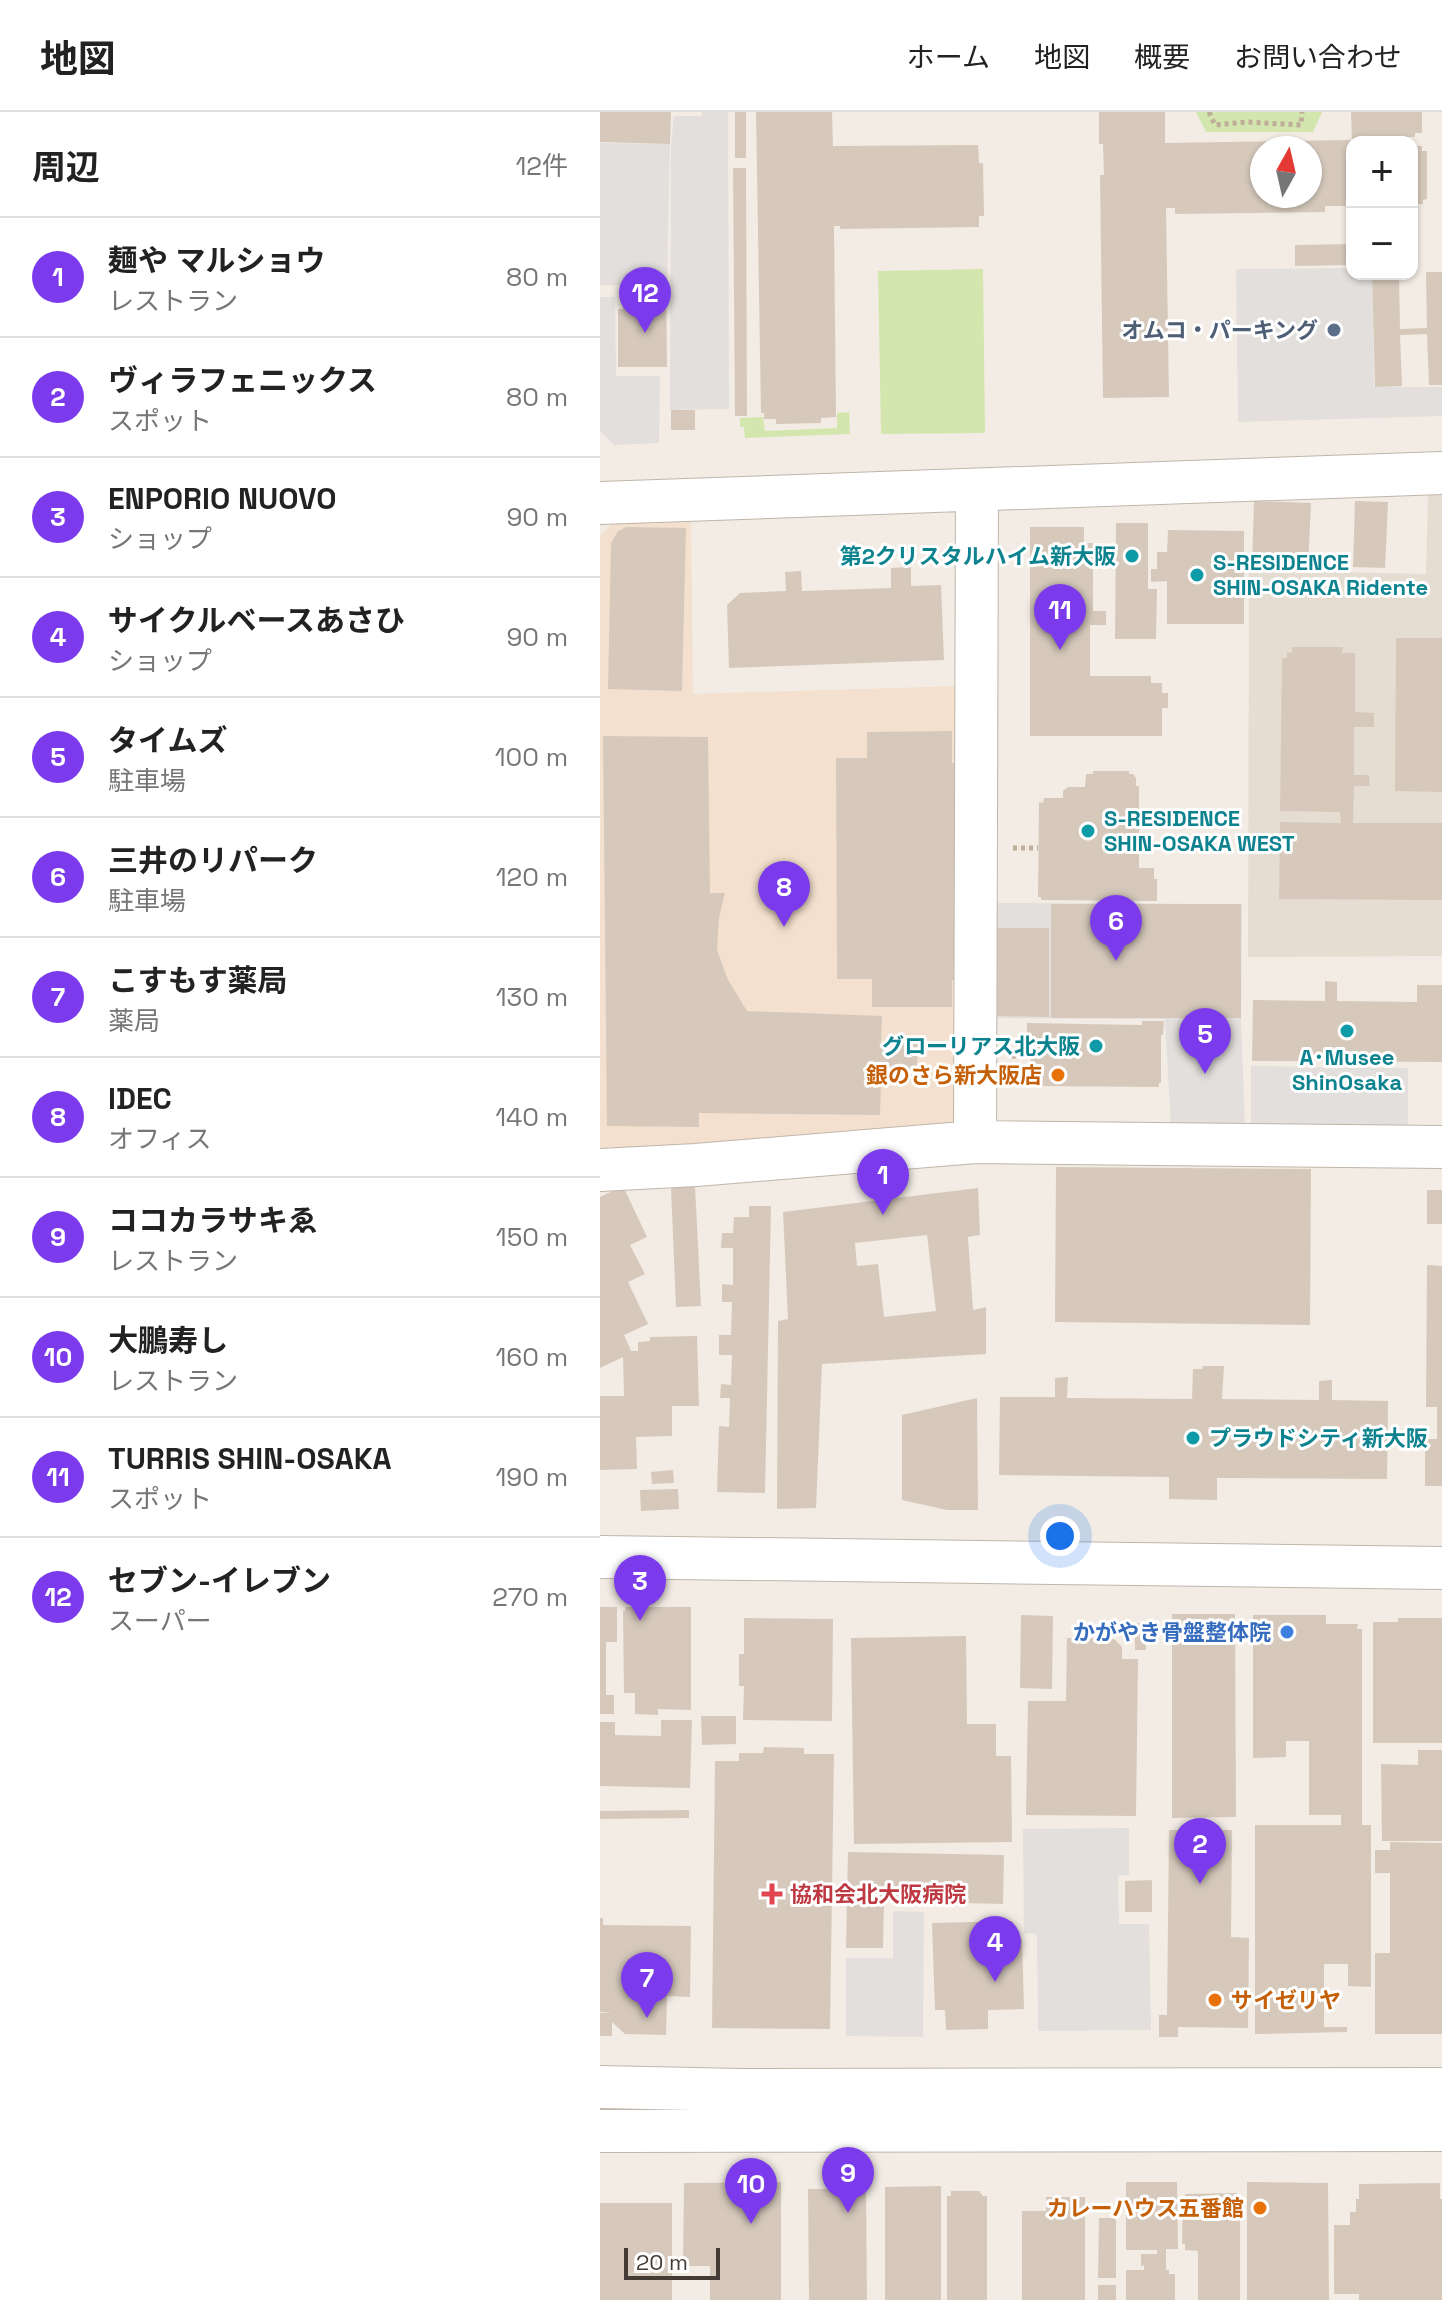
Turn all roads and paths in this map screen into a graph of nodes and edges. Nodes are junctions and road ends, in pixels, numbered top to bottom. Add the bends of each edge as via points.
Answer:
1 (1209, 112) edge
2 (1246, 112) edge
3 (1302, 112) edge
4 (1247, 122) junction
5 (1442, 473) edge
6 (977, 490) junction
7 (600, 503) edge
8 (975, 1142) junction
9 (1442, 1147) edge
10 (600, 1170) edge
11 (600, 1557) edge
12 (1442, 1568) edge
13 (600, 2087) edge
14 (1442, 2089) edge
15 (1442, 2130) edge
16 (600, 2131) edge

1 - 4 path via 1215,125
2 - 4 path
3 - 4 path via 1301,125
5 - 6 street
6 - 7 street
6 - 8 street
8 - 9 street
8 - 10 street
11 - 12 street
13 - 14 street
15 - 16 street

